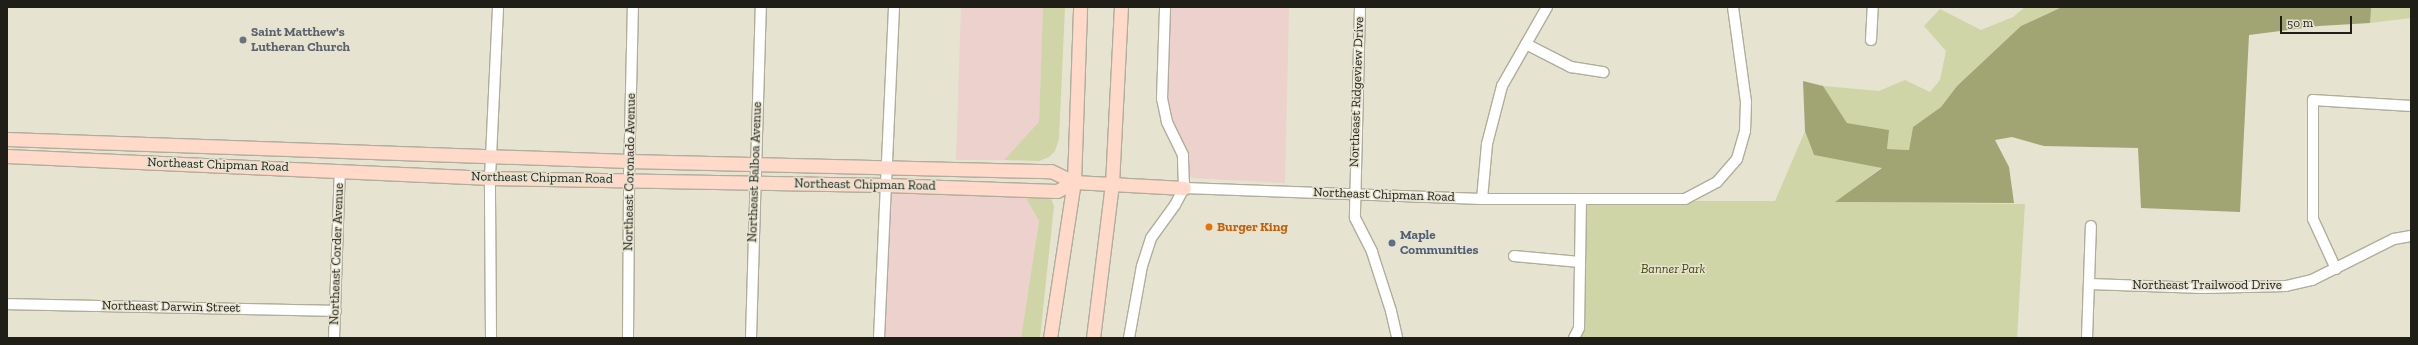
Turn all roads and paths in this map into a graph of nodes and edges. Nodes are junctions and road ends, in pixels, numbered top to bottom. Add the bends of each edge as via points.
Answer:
1 (498, 7) edge
2 (634, 7) edge
3 (761, 7) edge
4 (894, 7) edge
5 (1080, 7) edge
6 (1121, 7) edge
7 (1165, 7) edge
8 (1360, 7) edge
9 (1547, 7) edge
10 (1733, 7) edge
11 (1873, 7) edge
12 (1871, 40) dead end
13 (1526, 44) junction
14 (1604, 72) dead end
15 (2411, 106) edge
16 (7, 139) edge
17 (339, 152) junction
18 (491, 155) junction
19 (7, 156) edge
20 (629, 161) junction
21 (755, 164) junction
22 (210, 165) junction
23 (886, 167) junction
24 (967, 169) junction
25 (340, 170) junction
26 (490, 178) junction
27 (629, 179) junction
28 (1074, 182) junction
29 (755, 183) junction
30 (1112, 184) junction
31 (885, 185) junction
32 (968, 188) junction
33 (1184, 188) junction
34 (1354, 194) junction
35 (1482, 199) junction
36 (1581, 201) junction
37 (2091, 226) dead end
38 (2411, 236) edge
39 (1514, 256) dead end
40 (1580, 262) junction
41 (2336, 269) junction
42 (2089, 284) junction
43 (7, 304) edge
44 (336, 311) junction
45 (334, 338) edge
46 (491, 338) edge
47 (628, 338) edge
48 (751, 338) edge
49 (879, 338) edge
50 (1050, 338) edge
51 (1093, 338) edge
52 (1130, 338) edge
53 (1396, 338) edge
54 (1574, 338) edge
55 (2087, 338) edge

1 - 18 street
2 - 20 street, Northeast Coronado Avenue
3 - 21 street, Northeast Balboa Avenue
4 - 23 street
5 - 28 main road
6 - 30 main road
7 - 33 street via 1162,98 1167,122 1182,155
8 - 34 street, Northeast Ridgeview Drive
9 - 13 street
10 - 36 street, Northeast Chipman Road via 1746,102 1745,131 1738,159 1717,182 1685,200
11 - 12 street
13 - 14 street via 1571,67
13 - 35 street via 1502,86 1487,144
15 - 41 street via 2313,100 2313,219
16 - 17 main road, Northeast Chipman Road
17 - 18 main road, Northeast Chipman Road
17 - 22 main road via 336,160 326,162 242,160
18 - 20 main road, Northeast Chipman Road
18 - 26 street
19 - 22 main road, Northeast Chipman Road
20 - 21 main road, Northeast Chipman Road
20 - 27 street, Northeast Coronado Avenue
21 - 23 main road, Northeast Chipman Road
21 - 29 street, Northeast Balboa Avenue
22 - 25 main road, Northeast Chipman Road
23 - 24 main road, Northeast Chipman Road
23 - 31 street
24 - 28 main road, Northeast Chipman Road via 1050,171
24 - 32 main road
25 - 26 main road, Northeast Chipman Road
25 - 44 street, Northeast Corder Avenue
26 - 27 main road, Northeast Chipman Road
26 - 46 street
27 - 29 main road, Northeast Chipman Road
27 - 47 street, Northeast Coronado Avenue
28 - 30 main road, Northeast Chipman Road
28 - 32 main road, Northeast Chipman Road via 1056,191
28 - 50 main road
29 - 31 main road, Northeast Chipman Road
29 - 48 street, Northeast Balboa Avenue
30 - 33 main road, Northeast Chipman Road
30 - 51 main road
31 - 32 main road, Northeast Chipman Road
31 - 49 street
33 - 34 street, Northeast Chipman Road
33 - 52 street via 1176,205 1151,238 1142,266
34 - 35 street, Northeast Chipman Road
34 - 53 street, Northeast Ridgeview Drive via 1355,218 1372,252 1391,311
35 - 36 street, Northeast Chipman Road
36 - 40 street
37 - 42 street
38 - 41 street, Northeast Trailwood Drive via 2394,239
39 - 40 street
40 - 54 street via 1579,328
41 - 42 street, Northeast Trailwood Drive via 2312,280 2286,286 2203,288
42 - 55 street
43 - 44 street, Northeast Darwin Street
44 - 45 street, Northeast Corder Avenue

